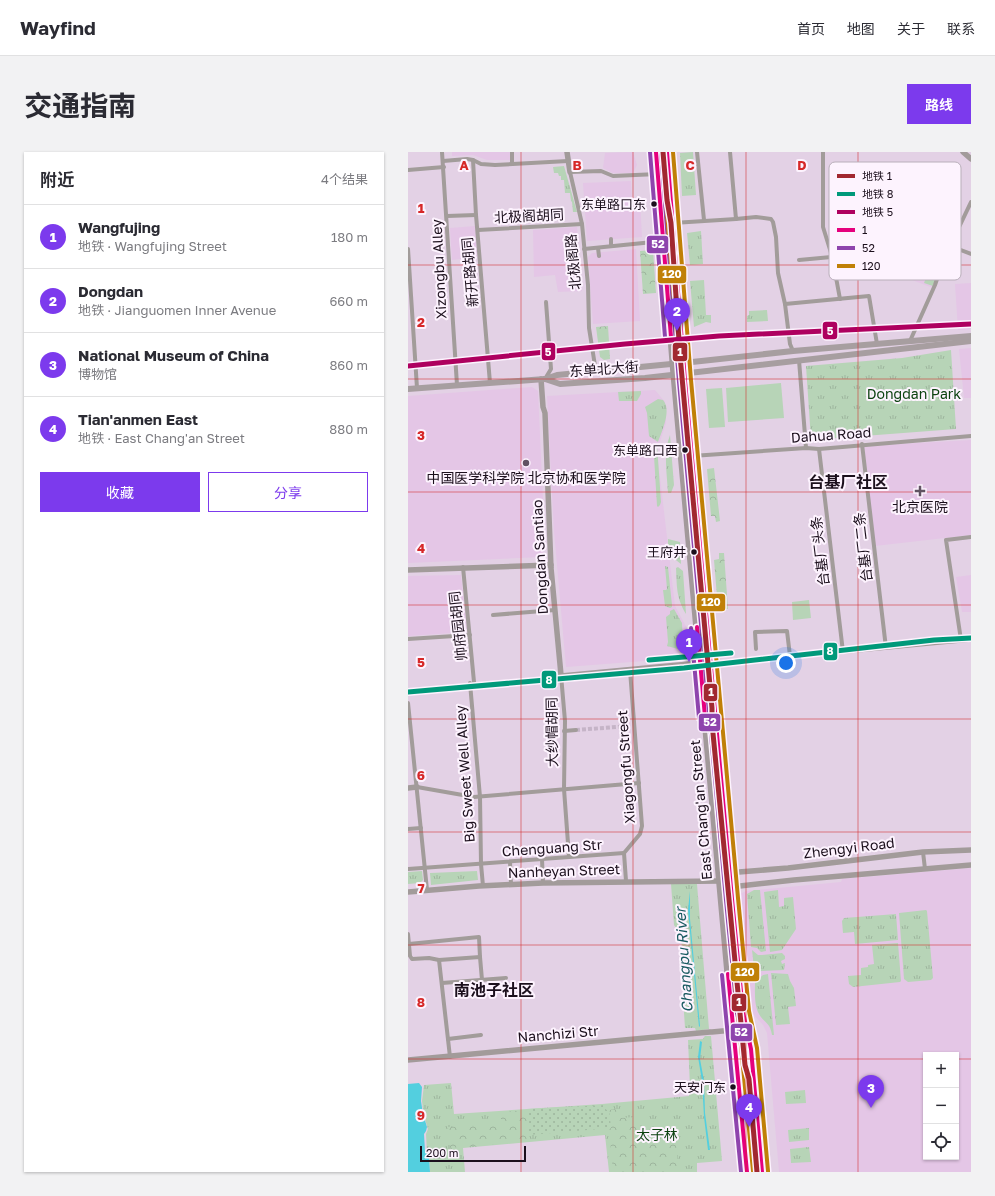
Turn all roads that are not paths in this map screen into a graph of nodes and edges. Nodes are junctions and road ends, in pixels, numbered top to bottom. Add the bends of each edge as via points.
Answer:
1 (442, 152) edge
2 (512, 152) edge
3 (567, 152) edge
4 (656, 152) edge
5 (667, 152) edge
6 (697, 152) edge
7 (730, 152) edge
8 (823, 152) edge
9 (963, 152) edge
10 (971, 159) edge
11 (473, 160) junction
12 (443, 161) junction
13 (568, 161) junction
14 (512, 164) junction
15 (444, 167) junction
16 (408, 170) edge
17 (570, 172) junction
18 (658, 174) junction
19 (971, 202) edge
20 (476, 215) junction
21 (447, 216) junction
22 (736, 218) junction
23 (704, 220) junction
24 (673, 223) junction
25 (961, 223) edge
26 (582, 224) junction
27 (478, 230) junction
28 (611, 239) dead end
29 (663, 241) junction
30 (611, 246) junction
31 (829, 246) edge
32 (598, 248) junction
33 (408, 249) edge
34 (584, 249) junction
35 (961, 250) edge
36 (971, 254) edge
37 (599, 256) dead end
38 (829, 256) edge
39 (799, 260) dead end
40 (836, 280) edge
41 (937, 280) edge
42 (840, 299) junction
43 (546, 302) dead end
44 (785, 304) junction
45 (971, 336) edge
46 (910, 341) junction
47 (971, 341) edge
48 (877, 344) junction
49 (793, 351) junction
50 (799, 360) junction
51 (683, 363) junction
52 (673, 364) junction
53 (596, 372) junction
54 (684, 374) junction
55 (674, 375) junction
56 (543, 379) junction
57 (490, 383) junction
58 (457, 385) junction
59 (417, 388) junction
60 (408, 389) edge
61 (971, 436) edge
62 (862, 444) junction
63 (806, 448) junction
64 (819, 449) junction
65 (692, 456) junction
66 (971, 537) edge
67 (551, 566) junction
68 (463, 569) junction
69 (408, 570) edge
70 (554, 610) junction
71 (493, 616) dead end
72 (470, 635) junction
73 (408, 639) edge
74 (971, 639) edge
75 (961, 640) junction
76 (886, 648) junction
77 (756, 649) dead end
78 (843, 652) junction
79 (790, 656) junction
80 (700, 662) junction
81 (711, 664) junction
82 (630, 670) junction
83 (561, 674) junction
84 (472, 683) joint
85 (408, 703) edge
86 (576, 730) tunnel mouth
87 (564, 731) junction
88 (638, 783) junction
89 (417, 787) junction
90 (408, 788) edge
91 (564, 789) junction
92 (480, 797) junction
93 (421, 828) junction
94 (408, 829) edge
95 (971, 850) edge
96 (923, 852) junction
97 (624, 853) junction
98 (569, 858) junction
99 (542, 859) junction
100 (510, 862) junction
101 (481, 864) junction
102 (971, 865) edge
103 (425, 868) junction
104 (408, 869) edge
105 (925, 869) junction
106 (729, 874) junction
107 (626, 881) junction
108 (720, 881) junction
109 (543, 883) junction
110 (511, 884) junction
111 (483, 886) junction
112 (731, 887) junction
113 (427, 890) junction
114 (408, 892) edge
115 (408, 934) edge
116 (409, 944) edge
117 (480, 957) junction
118 (439, 960) junction
119 (506, 978) dead end
120 (482, 980) junction
121 (442, 983) junction
122 (733, 1030) junction
123 (481, 1035) dead end
124 (448, 1039) junction
125 (748, 1039) junction
126 (450, 1057) junction
127 (408, 1060) edge
128 (748, 1172) edge
129 (762, 1172) edge

1 - 12 street, Xizongbu Alley
2 - 14 street
3 - 13 street, 北极阁路
4 - 18 highway, East Chang'an Street
5 - 24 highway, East Chang'an Street
6 - 23 street
7 - 22 street
8 - 31 street via 823,227
9 - 10 street
11 - 12 street
11 - 14 street via 481,164
11 - 20 street, 新开路胡同
12 - 15 street, Xizongbu Alley
13 - 14 street
13 - 17 street, 北极阁路
15 - 16 street
15 - 21 street, Xizongbu Alley
17 - 18 street via 601,171 613,176
17 - 26 street, 北极阁路
18 - 29 highway, East Chang'an Street
19 - 25 street
20 - 21 street
20 - 27 street, 新开路胡同
21 - 58 street, Xizongbu Alley
22 - 23 street
22 - 44 street via 764,217 773,222 778,273
23 - 24 street
24 - 51 highway, East Chang'an Street
26 - 27 street, 北极阁胡同
26 - 34 street, 北极阁路
27 - 57 street, 新开路胡同
28 - 30 street
29 - 30 street
29 - 52 highway, East Chang'an Street
30 - 32 street
32 - 34 street
32 - 37 street
33 - 59 street
34 - 53 street, 北极阁路 via 589,328
35 - 36 street
38 - 39 street
40 - 42 street
41 - 46 street
42 - 44 street
42 - 48 street via 869,296
43 - 56 street via 551,369
44 - 49 street
45 - 46 main road, 东单北大街
46 - 48 main road, 东单北大街
47 - 50 main road, 东单北大街
48 - 49 main road, 东单北大街
49 - 51 main road, 东单北大街
50 - 54 main road, 东单北大街
50 - 63 street
51 - 52 main road, 东单北大街
51 - 54 highway, East Chang'an Street
52 - 53 main road, 东单北大街
52 - 55 highway, East Chang'an Street
53 - 56 main road, 东单北大街 via 557,375
54 - 55 main road, 东单北大街
54 - 65 highway, East Chang'an Street
55 - 56 main road, 东单北大街 via 560,384
55 - 80 highway, East Chang'an Street
56 - 57 main road
56 - 67 street, Dongdan Santiao
57 - 58 main road
58 - 59 main road
59 - 60 main road
61 - 62 street, Dahua Road
62 - 64 street, Dahua Road
62 - 76 street, 台基厂二条
63 - 64 street, Dahua Road
63 - 65 street, Dahua Road
64 - 78 street, 台基厂头条
65 - 81 highway, East Chang'an Street
66 - 75 street via 946,540
67 - 68 street
67 - 70 street, Dongdan Santiao
68 - 69 street
68 - 72 street, 帅府园胡同
70 - 71 street
70 - 83 street, Dongdan Santiao
72 - 73 street
72 - 84 street, 帅府园胡同
74 - 75 street
75 - 76 street
76 - 78 street
77 - 79 street via 755,632 787,631
78 - 79 street
79 - 81 street
80 - 81 street
80 - 82 street
80 - 83 street
80 - 108 highway, East Chang'an Street
81 - 106 highway, East Chang'an Street
82 - 83 street
82 - 88 street, Xiagongfu Street
83 - 87 street, 大纱帽胡同
84 - 92 street, Big Sweet Well Alley
85 - 89 street
86 - 87 street
87 - 91 street, 大纱帽胡同
88 - 91 street
88 - 97 street, Xiagongfu Street via 641,831
89 - 90 street
89 - 92 street
89 - 93 street
91 - 92 street
91 - 98 street, 大纱帽胡同
92 - 101 street, Big Sweet Well Alley
93 - 94 street
93 - 103 street
95 - 96 street, Zhengyi Road
96 - 105 street
96 - 106 street, Zhengyi Road
97 - 98 street, Chenguang Str
97 - 107 street
98 - 99 street, Chenguang Str
99 - 100 street, Chenguang Str
99 - 109 street
100 - 101 street, Chenguang Str
100 - 110 street
101 - 103 street, Chenguang Str
101 - 111 street, Big Sweet Well Alley
102 - 105 street
103 - 104 street, Chenguang Str
103 - 113 street
105 - 112 street
106 - 108 street
106 - 112 main road, East Chang'an Street
107 - 108 street, Nanheyan Street
107 - 109 street, Nanheyan Street
108 - 112 street
108 - 122 highway, East Chang'an Street
109 - 110 street, Nanheyan Street
110 - 111 street, Nanheyan Street
111 - 113 street, Nanheyan Street
112 - 125 highway, East Chang'an Street via 742,1012
113 - 114 street, Nanheyan Street
115 - 116 street
116 - 117 street via 479,937
116 - 118 street via 412,959
117 - 118 street
117 - 120 street
118 - 121 street
119 - 120 street
120 - 121 street
121 - 124 street
122 - 125 street
122 - 126 street, Nanchizi Str
122 - 128 highway, East Chang'an Street
123 - 124 street
124 - 126 street
125 - 129 highway, East Chang'an Street
126 - 127 street, Nanchizi Str

